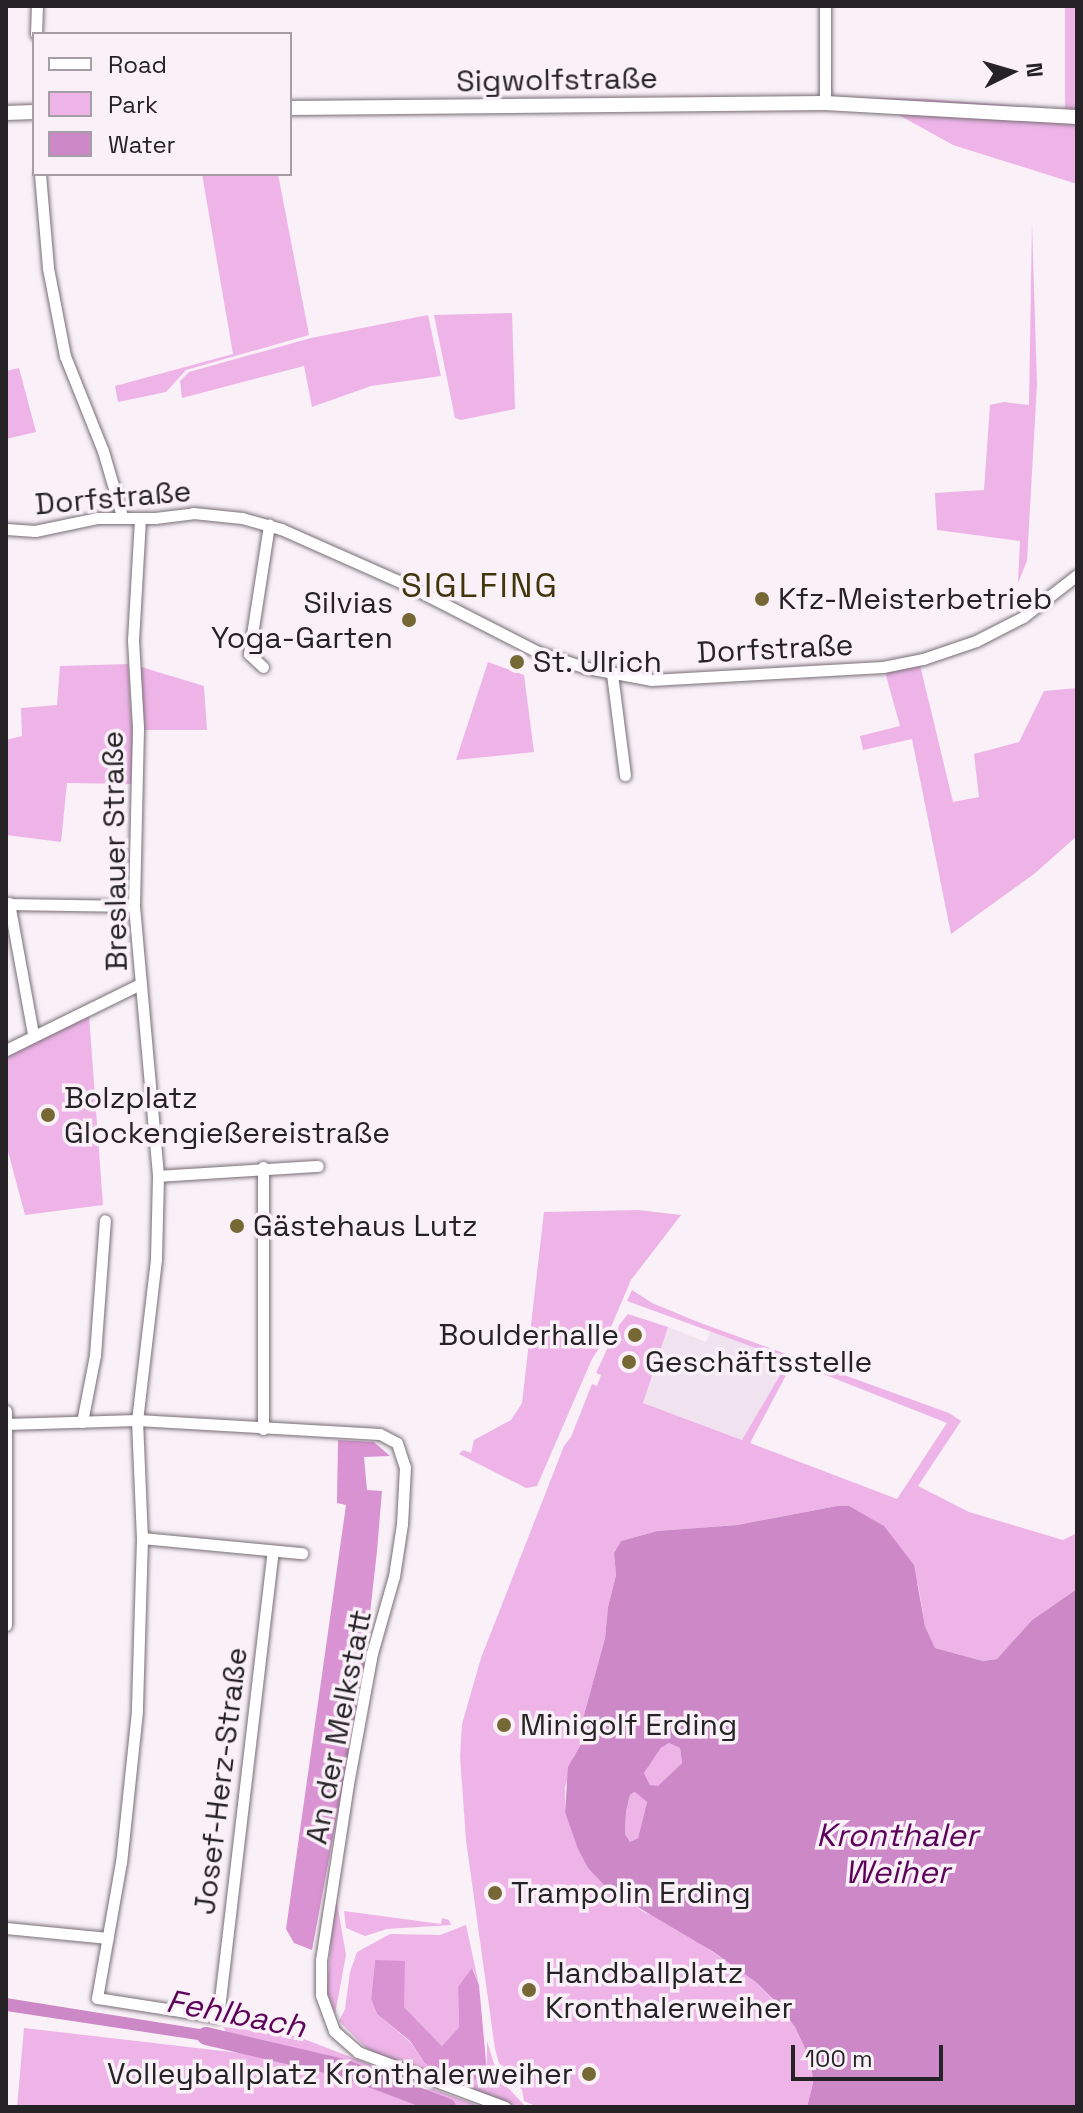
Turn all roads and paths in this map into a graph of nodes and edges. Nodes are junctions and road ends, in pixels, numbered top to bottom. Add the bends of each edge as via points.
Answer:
1 (37, 6) edge
2 (825, 6) edge
3 (36, 32) edge
4 (825, 103) junction
5 (292, 108) edge
6 (32, 112) edge
7 (6, 113) edge
8 (1077, 117) edge
9 (40, 176) edge
10 (122, 516) junction
11 (140, 519) junction
12 (269, 525) junction
13 (6, 529) edge
14 (1077, 575) edge
15 (263, 667) dead end
16 (612, 674) junction
17 (625, 775) dead end
18 (8, 904) edge
19 (134, 906) junction
20 (140, 984) junction
21 (33, 1034) junction
22 (6, 1050) edge
23 (318, 1166) dead end
24 (263, 1167) junction
25 (158, 1176) junction
26 (105, 1220) dead end
27 (7, 1420) edge
28 (137, 1420) junction
29 (82, 1422) junction
30 (263, 1429) junction
31 (142, 1538) junction
32 (273, 1551) junction
33 (302, 1553) dead end
34 (6, 1625) edge
35 (6, 1928) edge
36 (108, 1938) junction
37 (97, 1998) joint
38 (505, 2107) edge

1 - 3 street
2 - 4 street
4 - 5 street, Sigwolfstraße
4 - 8 street, Sigwolfstraße
6 - 7 street
9 - 10 street via 48,268 65,356
10 - 11 street, Dorfstraße
10 - 13 street, Dorfstraße via 35,531
11 - 12 street, Dorfstraße via 200,513
11 - 19 street, Breslauer Straße via 133,640 138,728
12 - 15 street via 249,654
12 - 16 street, Dorfstraße via 403,583 538,652
14 - 16 street, Dorfstraße via 1023,617 923,659 883,667 677,679
16 - 17 street
18 - 19 street
18 - 21 street
19 - 20 street, Breslauer Straße
20 - 21 street
20 - 25 street, Breslauer Straße
21 - 22 street
23 - 24 street
24 - 25 street
24 - 30 street
25 - 28 street, Breslauer Straße via 156,1259
26 - 29 street via 95,1355
27 - 29 street
27 - 34 street
28 - 29 street
28 - 30 street
28 - 31 street, Breslauer Straße
30 - 38 street, An der Melkstatt via 380,1434 397,1443 405,1467 392,1586 372,1653 321,1960 321,1995 329,2020 358,2052
31 - 32 street
31 - 36 street, Breslauer Straße via 137,1711 125,1837
32 - 33 street
32 - 37 street, Josef-Herz-Straße via 218,2017
35 - 36 street
36 - 37 street, Breslauer Straße

